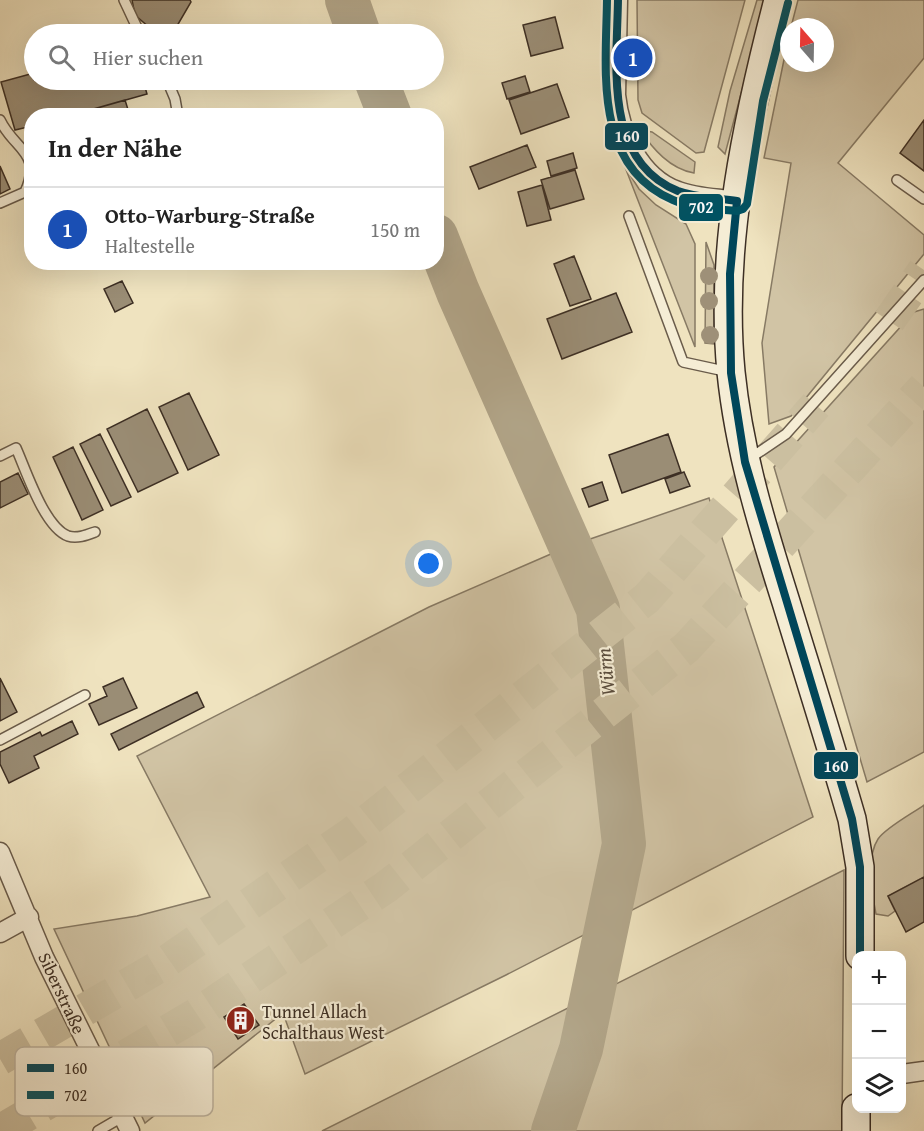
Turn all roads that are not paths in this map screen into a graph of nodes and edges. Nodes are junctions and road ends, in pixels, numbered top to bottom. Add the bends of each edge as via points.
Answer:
1 (124, 0) edge
2 (618, 0) edge
3 (778, 0) edge
4 (135, 24) edge
5 (171, 90) edge
6 (177, 108) edge
7 (0, 120) edge
8 (24, 152) edge
9 (897, 180) dead end
10 (24, 192) edge
11 (924, 199) edge
12 (737, 201) junction
13 (0, 203) edge
14 (629, 216) dead end
15 (924, 280) edge
16 (731, 373) junction
17 (0, 456) edge
18 (745, 462) junction
19 (95, 532) dead end
20 (85, 695) dead end
21 (0, 740) edge
22 (0, 852) edge
23 (29, 917) junction
24 (0, 933) edge
25 (860, 951) edge
26 (88, 1047) edge
27 (924, 1071) edge
28 (906, 1073) edge
29 (856, 1113) edge
30 (126, 1124) edge
31 (98, 1131) edge
32 (856, 1131) edge

1 - 4 lane
2 - 12 street via 616,95 628,142 659,180 675,190
3 - 12 main road via 753,99
5 - 6 lane
7 - 8 lane
9 - 11 lane
10 - 13 lane
12 - 16 main road via 730,274
14 - 16 lane via 683,362
15 - 18 lane via 786,434
16 - 18 main road
17 - 19 lane via 16,448 45,513 56,527 68,536
18 - 25 main road via 852,819 860,867
20 - 21 lane
22 - 23 street, Siberstraße
23 - 24 street
23 - 26 street, Siberstraße
27 - 28 street
29 - 32 main road
30 - 31 lane

